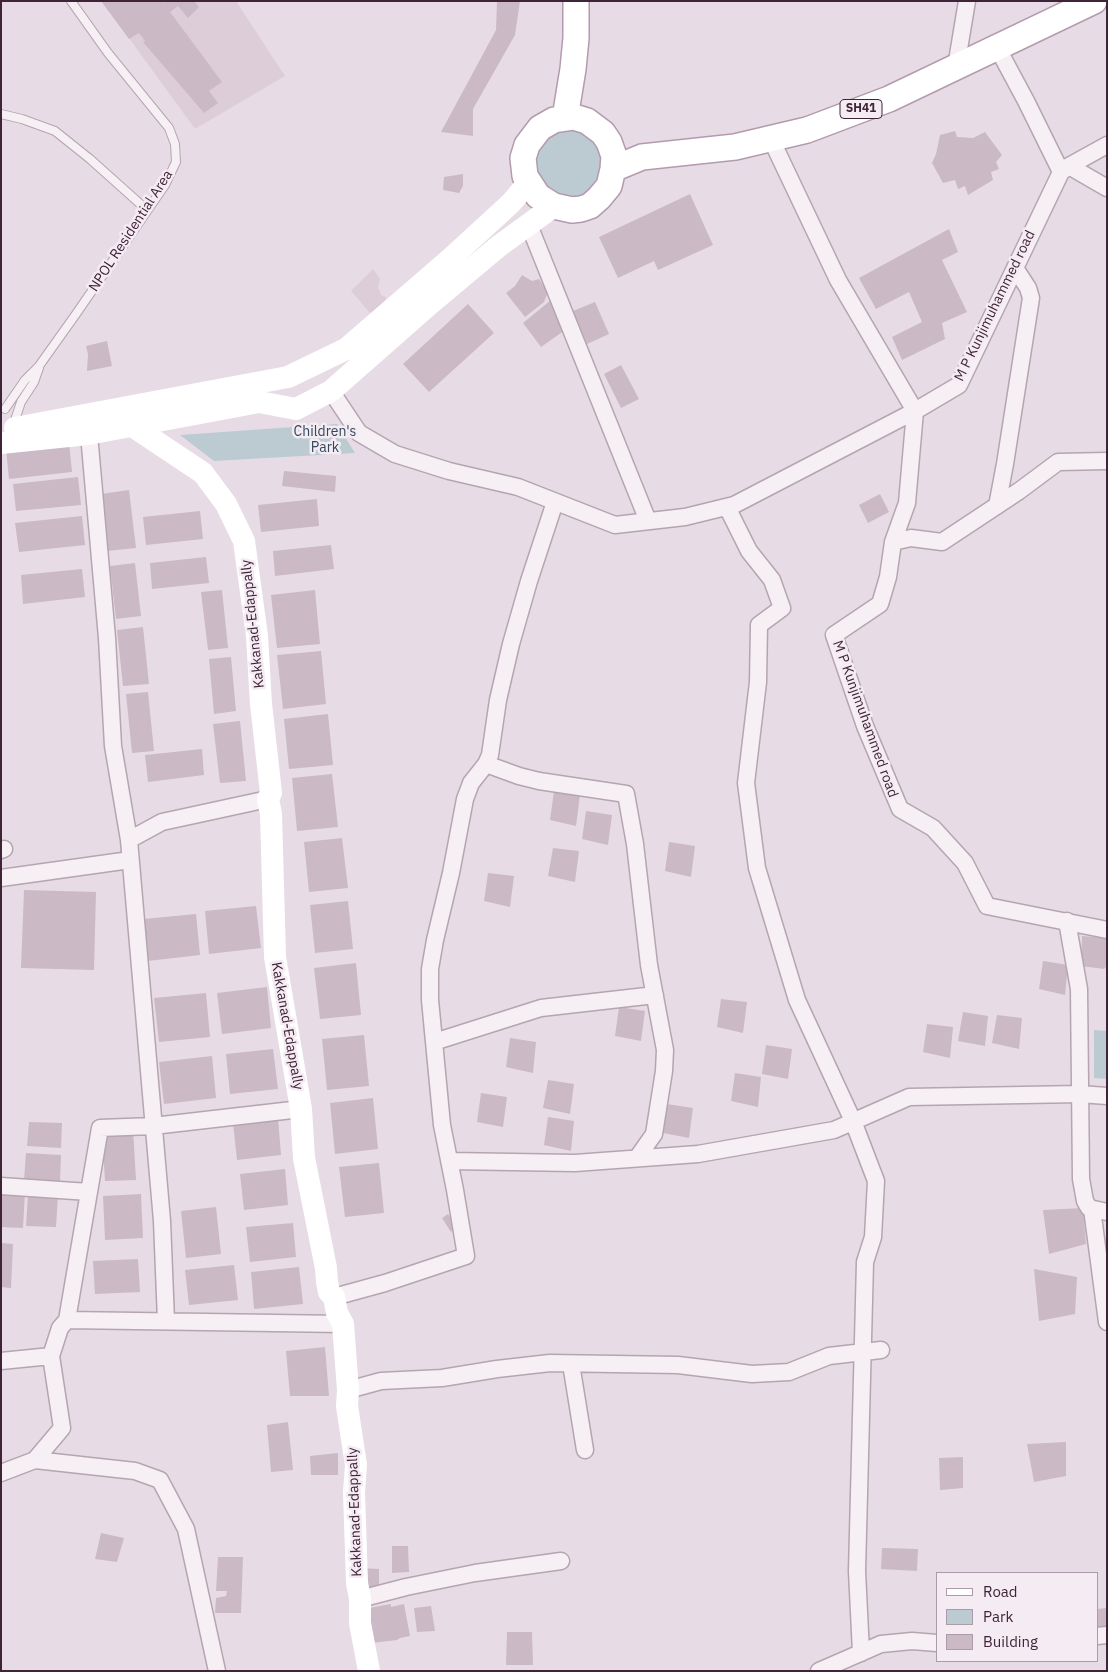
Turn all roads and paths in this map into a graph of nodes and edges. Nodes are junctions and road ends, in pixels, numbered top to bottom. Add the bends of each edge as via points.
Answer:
1 (71, 1) edge
2 (576, 1) edge
3 (967, 1) edge
4 (1094, 1) edge
5 (997, 47) junction
6 (956, 67) junction
7 (1, 114) edge
8 (565, 118) junction
9 (771, 139) junction
10 (1107, 145) edge
11 (613, 169) junction
12 (1065, 169) junction
13 (528, 183) junction
14 (1107, 188) edge
15 (554, 206) junction
16 (147, 210) junction
17 (529, 225) junction
18 (1015, 268) junction
19 (39, 366) junction
20 (331, 391) junction
21 (915, 411) junction
22 (88, 424) junction
23 (131, 425) junction
24 (6, 428) edge
25 (1107, 461) edge
26 (554, 502) junction
27 (997, 506) junction
28 (727, 507) junction
29 (648, 521) junction
30 (893, 542) junction
31 (486, 764) junction
32 (268, 799) junction
33 (129, 840) junction
34 (130, 860) junction
35 (1, 878) edge
36 (1067, 921) junction
37 (1107, 930) edge
38 (655, 995) junction
39 (434, 1042) junction
40 (1080, 1094) junction
41 (1107, 1096) edge
42 (302, 1109) junction
43 (853, 1121) junction
44 (153, 1126) junction
45 (637, 1158) junction
46 (450, 1161) junction
47 (1, 1186) edge
48 (89, 1192) junction
49 (1099, 1211) edge
50 (334, 1297) junction
51 (67, 1320) junction
52 (166, 1321) junction
53 (1107, 1322) edge
54 (343, 1324) junction
55 (881, 1350) dead end
56 (862, 1352) junction
57 (51, 1356) junction
58 (1, 1361) edge
59 (571, 1364) junction
60 (348, 1390) junction
61 (585, 1450) dead end
62 (35, 1460) junction
63 (1, 1472) edge
64 (561, 1561) dead end
65 (360, 1599) junction
66 (936, 1643) edge
67 (860, 1653) junction
68 (217, 1671) edge
69 (369, 1671) edge
70 (819, 1671) edge

1 - 16 lane, NPOL Residential Area via 169,128 175,144 176,162
2 - 8 main road via 576,38
3 - 6 street
4 - 5 main road, SH41
5 - 6 main road, SH41
5 - 12 street
6 - 9 main road, SH41 via 889,99 807,130
7 - 16 lane via 55,131
8 - 11 main road via 574,117 587,122 603,133 614,156
8 - 13 main road via 540,128 527,145 523,158
9 - 11 main road, SH41 via 703,152 642,157
9 - 21 street via 838,280
10 - 12 street
11 - 15 main road via 610,186 590,206 581,210
12 - 14 street
12 - 18 street, M P Kunjimuhammed road
13 - 15 main road via 538,196
13 - 22 street via 450,260 346,349 288,377
15 - 17 street
16 - 19 lane, NPOL Residential Area
17 - 20 street via 431,303
17 - 29 street
18 - 21 street, M P Kunjimuhammed road via 958,385
18 - 27 street via 1031,298
19 - 24 lane via 34,382
19 - 24 lane, NPOL Residential Area via 25,380
20 - 23 street via 296,409 259,402
20 - 26 street via 359,433 395,454 518,487
21 - 28 street
21 - 30 street, M P Kunjimuhammed road via 907,503
22 - 23 street
22 - 24 street
22 - 33 street via 113,746
23 - 32 street, Kakkanad-Edappally via 203,474 226,504 244,541 257,636 271,792
25 - 27 street via 1058,462
26 - 29 street via 615,525
26 - 31 street via 511,644
27 - 30 street via 942,542 911,538
28 - 29 street via 685,517
28 - 43 street via 749,551 772,580 782,608 759,625 758,682 746,783 757,868 797,1000
30 - 36 street, M P Kunjimuhammed road via 880,604 834,635 865,726 900,809 933,828 965,863 987,906
31 - 38 street via 539,781 626,794
31 - 39 street via 471,783 465,799 435,940 430,977
32 - 33 street via 162,822
32 - 42 street, Kakkanad-Edappally via 275,957
33 - 34 street
34 - 35 street
34 - 44 street
36 - 37 street, M P Kunjimuhammed road
36 - 40 street via 1079,989
38 - 39 street via 541,1008
38 - 45 street via 666,1050 664,1070 654,1134
39 - 46 street via 442,1125
40 - 41 street
40 - 43 street via 909,1097
40 - 49 street via 1081,1179 1085,1201
42 - 44 street
42 - 50 street, Kakkanad-Edappally via 304,1158 329,1292
43 - 45 street via 834,1130 708,1152
43 - 56 street via 876,1181 873,1237 865,1262
44 - 48 street via 100,1128
44 - 52 street via 162,1222
45 - 46 street via 575,1163
46 - 50 street via 466,1256 385,1284
47 - 48 street
48 - 51 street
49 - 53 street
50 - 54 street, Kakkanad-Edappally
51 - 52 street
51 - 57 street via 60,1328
52 - 54 street
54 - 60 street, Kakkanad-Edappally
55 - 56 street
56 - 59 street via 829,1356 788,1372 752,1374 678,1365
56 - 67 street via 858,1570
57 - 58 street
57 - 62 street via 62,1428
59 - 60 street via 550,1363 442,1378 381,1380
59 - 61 street
60 - 65 street, Kakkanad-Edappally via 347,1406 356,1465 354,1492
62 - 63 street
62 - 68 street via 135,1471 160,1480 186,1529
64 - 65 street via 476,1573
65 - 69 street, Kakkanad-Edappally via 360,1623
66 - 67 street via 880,1644
67 - 70 street

